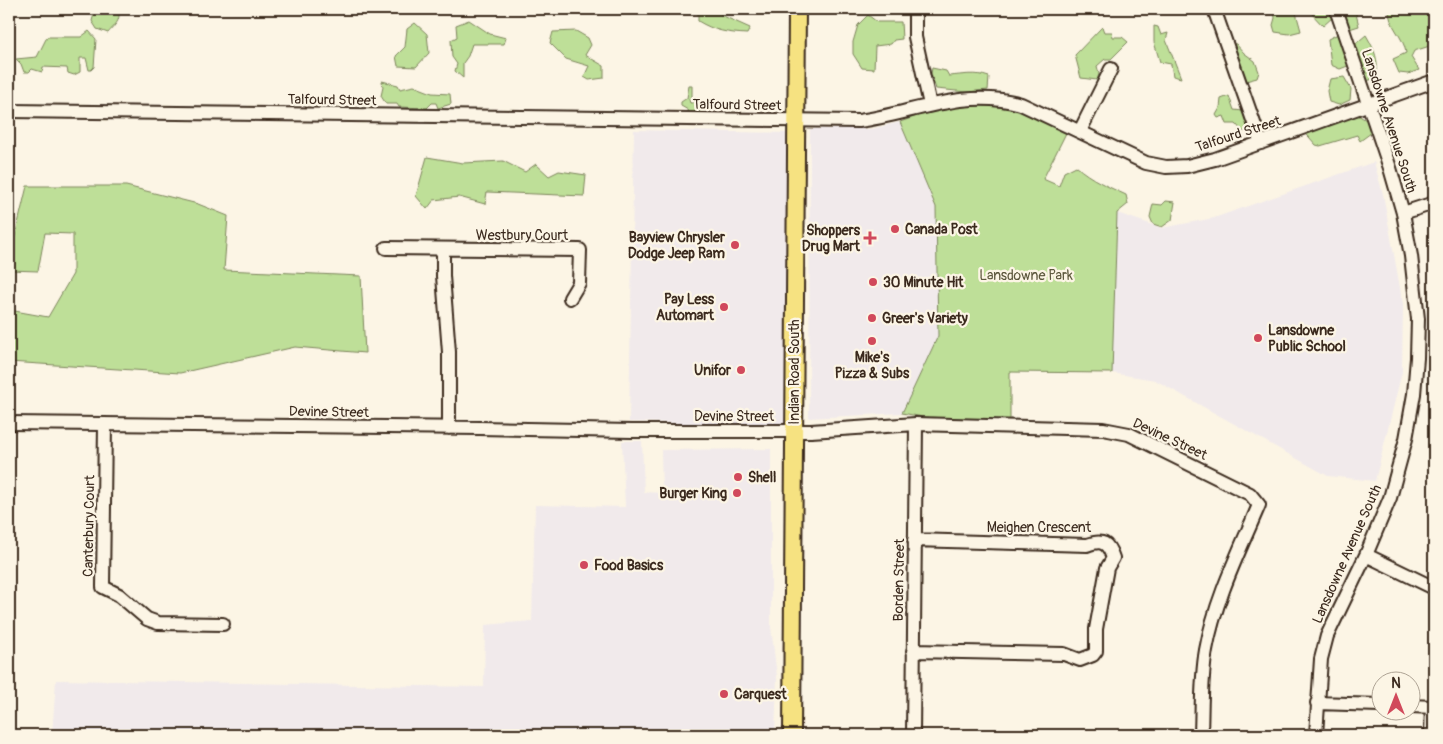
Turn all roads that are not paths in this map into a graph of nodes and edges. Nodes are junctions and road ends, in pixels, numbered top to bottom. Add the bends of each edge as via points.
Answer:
1 (797, 9) edge
2 (915, 9) edge
3 (1214, 9) edge
4 (1336, 9) edge
5 (1111, 69) dead end
6 (1434, 81) edge
7 (1368, 104) junction
8 (930, 105) junction
9 (9, 111) edge
10 (796, 121) junction
11 (1080, 130) junction
12 (1261, 143) junction
13 (1434, 203) edge
14 (1404, 213) junction
15 (386, 248) dead end
16 (443, 250) junction
17 (570, 298) dead end
18 (9, 423) edge
19 (105, 424) junction
20 (916, 424) junction
21 (449, 428) junction
22 (794, 431) junction
23 (914, 540) junction
24 (1366, 555) junction
25 (1434, 588) edge
26 (223, 624) dead end
27 (913, 651) junction
28 (1317, 704) junction
29 (1370, 706) edge
30 (1420, 706) edge
31 (1433, 707) edge
32 (792, 735) edge
33 (914, 735) edge
34 (1201, 735) edge
35 (1316, 735) edge
36 (1431, 735) edge

1 - 10 main road, Indian Road South
2 - 8 street via 915,37
3 - 12 street
4 - 7 street, Lansdowne Avenue South
5 - 11 street
6 - 7 street, Talfourd Street
7 - 12 street, Talfourd Street
7 - 14 street, Lansdowne Avenue South
8 - 10 street, Talfourd Street via 859,121
8 - 11 street, Talfourd Street via 948,101 1008,100
9 - 10 street, Talfourd Street
10 - 22 main road, Indian Road South
11 - 12 street, Talfourd Street via 1146,163 1166,167 1216,160
13 - 14 street
14 - 24 street, Lansdowne Avenue South via 1418,319 1414,394 1390,498
15 - 16 street, Westbury Court
16 - 17 street, Westbury Court via 580,250 579,283
16 - 21 street via 449,352
18 - 19 street, Devine Street
19 - 21 street, Devine Street
19 - 26 street, Canterbury Court via 103,587 119,595 147,619 158,623
20 - 22 street, Devine Street
20 - 23 street, Borden Street
20 - 34 street, Devine Street via 1103,429 1129,434 1250,494 1259,505 1221,594 1206,649
21 - 22 street, Devine Street
22 - 32 main road, Indian Road South
23 - 27 street, Borden Street
23 - 27 street, Meighen Crescent via 1087,545 1096,541 1110,550 1113,558 1107,568 1093,655 1080,660 1064,654
24 - 25 street
24 - 28 street, Lansdowne Avenue South via 1327,636 1321,659
27 - 33 street, Borden Street
28 - 29 street
28 - 35 street, Lansdowne Avenue South
30 - 31 street
31 - 36 street

